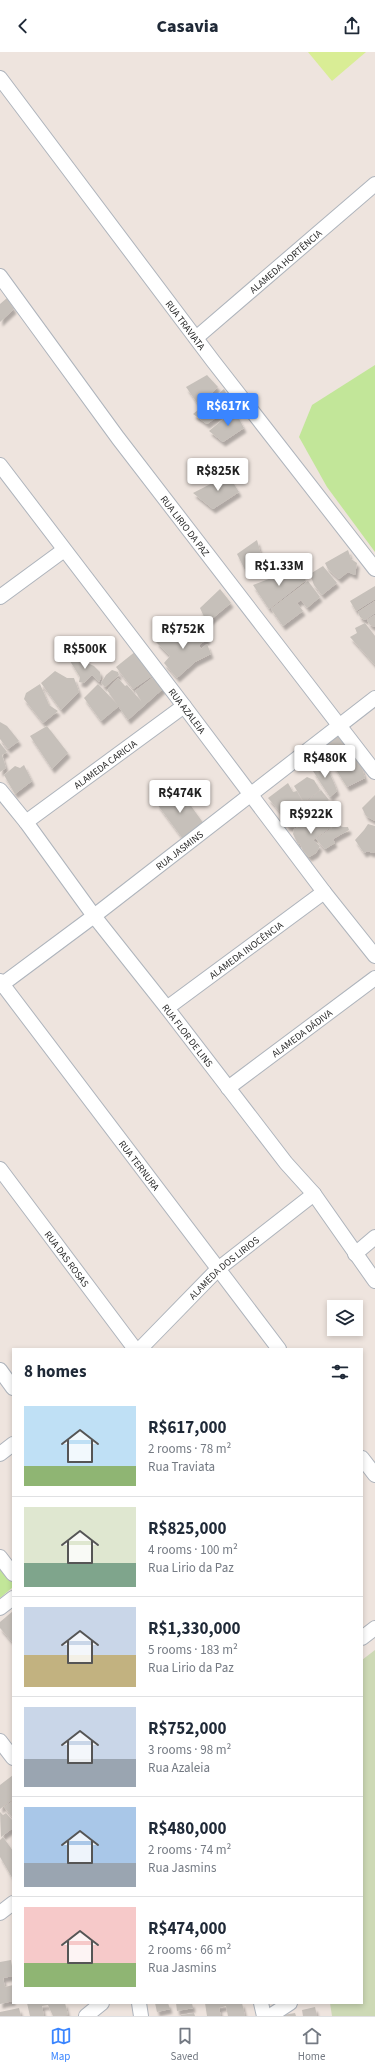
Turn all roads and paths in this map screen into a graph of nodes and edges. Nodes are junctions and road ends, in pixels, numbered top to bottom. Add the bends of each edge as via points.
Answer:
1 (0, 78) edge
2 (375, 184) edge
3 (0, 276) edge
4 (196, 338) junction
5 (0, 465) edge
6 (64, 550) junction
7 (375, 569) edge
8 (0, 597) edge
9 (375, 698) edge
10 (184, 706) junction
11 (339, 725) junction
12 (375, 772) edge
13 (0, 790) edge
14 (251, 795) junction
15 (26, 822) junction
16 (324, 892) junction
17 (94, 916) junction
18 (375, 956) edge
19 (375, 978) edge
20 (1, 984) edge
21 (167, 1008) junction
22 (228, 1088) junction
23 (0, 1169) edge
24 (314, 1194) junction
25 (375, 1237) edge
26 (355, 1254) junction
27 (218, 1269) junction
28 (375, 1281) edge
29 (134, 1348) edge
30 (141, 1348) edge
31 (277, 1348) edge
32 (0, 1370) edge
33 (12, 1387) edge
34 (12, 1445) edge
35 (0, 1454) edge
36 (363, 1459) edge
37 (375, 1476) edge
38 (0, 1557) edge
39 (12, 1573) edge
40 (12, 1599) edge
41 (0, 1608) edge
42 (375, 1628) edge
43 (363, 1637) edge
44 (0, 1741) edge
45 (12, 1757) edge
46 (12, 1904) edge
47 (0, 1913) edge
48 (101, 2004) edge
49 (139, 2004) edge
50 (261, 2004) edge
51 (288, 2004) edge
52 (86, 2016) edge
53 (141, 2016) edge
54 (264, 2016) edge
55 (270, 2016) edge

1 - 4 street, RUA TRAVIATA
2 - 4 street, ALAMEDA HORTÊNCIA
3 - 11 street, RUA LIRIO DA PAZ via 118,438
4 - 7 street, RUA TRAVIATA
5 - 6 street, RUA AZALEIA
6 - 8 street
6 - 10 street, RUA AZALEIA
9 - 11 street, RUA JASMINS
10 - 14 street, RUA AZALEIA
10 - 15 street, ALAMEDA CARICIA
11 - 12 street, RUA LIRIO DA PAZ
11 - 14 street, RUA JASMINS
13 - 15 street, RUA FLOR DE LINS
14 - 16 street, RUA AZALEIA
14 - 17 street, RUA JASMINS
15 - 17 street, RUA FLOR DE LINS
16 - 18 street, RUA AZALEIA
16 - 21 street, ALAMEDA INOCÊNCIA
17 - 20 street, RUA JASMINS
17 - 21 street, RUA FLOR DE LINS
19 - 22 street, ALAMEDA DÁDIVA
20 - 27 street, RUA TERNURA
21 - 22 street, RUA FLOR DE LINS
22 - 24 street, RUA FLOR DE LINS via 286,1163
23 - 29 street, RUA DAS ROSAS
24 - 26 street, RUA FLOR DE LINS
24 - 27 street, ALAMEDA DOS LIRIOS
25 - 26 street
26 - 28 street, RUA FLOR DE LINS
27 - 30 street, ALAMEDA DOS LIRIOS
27 - 31 street, RUA TERNURA
32 - 33 street
34 - 35 street
36 - 37 street
38 - 39 street
40 - 41 street
42 - 43 street
44 - 45 street
46 - 47 street
48 - 52 street
49 - 53 street
50 - 54 street
51 - 55 street

